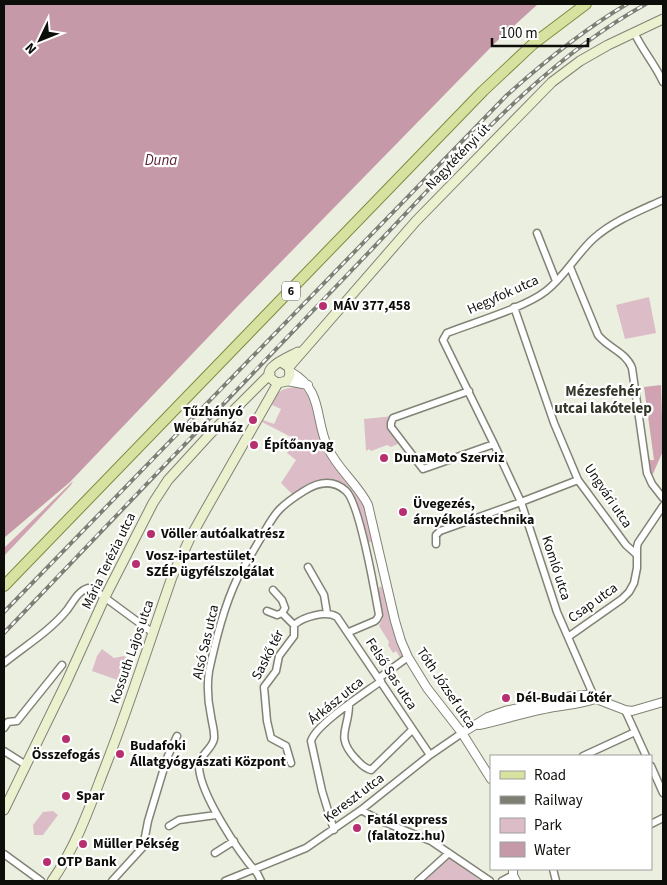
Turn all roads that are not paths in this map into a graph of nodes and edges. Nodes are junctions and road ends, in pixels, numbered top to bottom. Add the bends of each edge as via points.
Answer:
1 (586, 4) edge
2 (663, 19) edge
3 (634, 32) junction
4 (663, 82) edge
5 (663, 200) edge
6 (537, 233) dead end
7 (570, 267) junction
8 (556, 282) junction
9 (514, 307) junction
10 (444, 336) joint
11 (303, 349) junction
12 (281, 362) junction
13 (290, 370) junction
14 (277, 380) junction
15 (308, 385) junction
16 (469, 391) junction
17 (494, 444) junction
18 (578, 480) junction
19 (663, 498) edge
20 (521, 502) junction
21 (663, 506) edge
22 (436, 544) dead end
23 (636, 554) junction
24 (308, 567) dead end
25 (386, 578) junction
26 (373, 581) junction
27 (4, 586) edge
28 (273, 590) dead end
29 (105, 597) junction
30 (268, 611) dead end
31 (282, 613) junction
32 (327, 613) junction
33 (294, 625) junction
34 (349, 632) junction
35 (153, 633) junction
36 (568, 636) junction
37 (408, 657) junction
38 (4, 663) edge
39 (62, 665) dead end
40 (380, 680) junction
41 (595, 699) junction
42 (663, 702) edge
43 (349, 705) junction
44 (625, 710) junction
45 (4, 728) edge
46 (412, 730) junction
47 (635, 732) junction
48 (462, 733) junction
49 (177, 736) dead end
50 (4, 751) edge
51 (430, 755) junction
52 (585, 755) edge
53 (646, 755) edge
54 (291, 763) dead end
55 (26, 765) junction
56 (652, 768) edge
57 (490, 776) edge
58 (663, 793) edge
59 (4, 810) edge
60 (361, 810) junction
61 (216, 814) junction
62 (169, 826) dead end
63 (334, 830) junction
64 (234, 841) junction
65 (215, 853) dead end
66 (449, 853) junction
67 (4, 854) edge
68 (255, 870) junction
69 (514, 875) edge
70 (40, 880) edge
71 (52, 881) edge
72 (112, 881) edge
73 (225, 881) edge
74 (261, 881) edge
75 (418, 881) edge
76 (490, 881) edge
77 (502, 881) edge

1 - 27 main road, 6 via 533,44 483,91
2 - 3 main road, Nagytétényi út
3 - 4 street
3 - 11 main road, Nagytétényi út via 580,61 530,103 392,247
5 - 7 street, Hegyfok utca via 603,230
6 - 8 street
7 - 8 street, Hegyfok utca
7 - 19 street via 598,335 626,357 632,368 647,473
8 - 9 street, Hegyfok utca via 540,295
9 - 10 street, Hegyfok utca
9 - 18 street, Ungvári utca via 554,423
10 - 16 street, Komló utca via 443,340
11 - 12 main road, Nagytétényi út
11 - 13 main road, Nagytétényi út
12 - 13 main road
12 - 14 main road, Nagytétényi út via 272,366
13 - 14 main road, Nagytétényi út
13 - 15 street
14 - 15 street
14 - 29 main road, Mária Terézia utca via 251,392 160,492
14 - 35 main road, Kossuth Lajos utca via 190,538 172,577
15 - 25 street, Tóth József utca via 315,398 328,448 368,505
16 - 17 street, Komló utca
16 - 17 street via 393,418 391,427 423,469
17 - 20 street, Komló utca
18 - 20 street
18 - 23 street, Ungvári utca
20 - 22 street via 440,531 436,535
20 - 36 street, Komló utca
21 - 23 street, Csap utca via 642,535
23 - 36 street, Csap utca via 636,575 629,592
24 - 32 street via 324,595
25 - 26 street
25 - 37 street, Tóth József utca via 398,632
26 - 34 street via 378,619
26 - 61 street, Alsó Sas utca via 356,511 347,492 334,484 316,485 280,508 272,518 228,600 209,673 214,738 199,762 199,769
28 - 31 street, Saskő tér via 282,600 285,608
29 - 35 street
29 - 38 street via 92,588 85,588 48,628
29 - 55 main road, Mária Terézia utca
30 - 31 street, Saskő tér via 277,615
31 - 33 street, Saskő tér
32 - 33 street
32 - 34 street, Felső Sas utca via 338,617
33 - 54 street, Saskő tér via 294,636 279,656 276,671 264,687 271,738 286,746
34 - 40 street, Felső Sas utca
35 - 71 main road, Kossuth Lajos utca via 123,723 81,828
36 - 41 street, Komló utca
37 - 40 street, Árkász utca
37 - 48 street, Tóth József utca
39 - 45 street via 17,720 8,722
40 - 43 street, Árkász utca
40 - 46 street, Felső Sas utca
41 - 44 street
41 - 48 street via 526,712 474,726
42 - 44 street
43 - 46 street via 344,741 348,751 365,768 371,770
43 - 63 street, Árkász utca via 327,722 311,741
44 - 47 street
46 - 51 street, Felső Sas utca
47 - 52 street
47 - 53 street
48 - 51 street, Kereszt utca
48 - 57 street, Tóth József utca
49 - 72 street via 167,758 143,847
50 - 55 street
51 - 60 street, Kereszt utca
55 - 59 main road, Mária Terézia utca
56 - 58 street
60 - 63 street, Kereszt utca
60 - 66 street via 431,841
61 - 62 street via 179,820
61 - 64 street, Alsó Sas utca
63 - 68 street, Kereszt utca via 306,848
64 - 65 street
64 - 68 street, Alsó Sas utca
66 - 75 street
66 - 76 street
67 - 70 street
68 - 73 street, Kereszt utca
68 - 74 street, Alsó Sas utca
69 - 77 street

